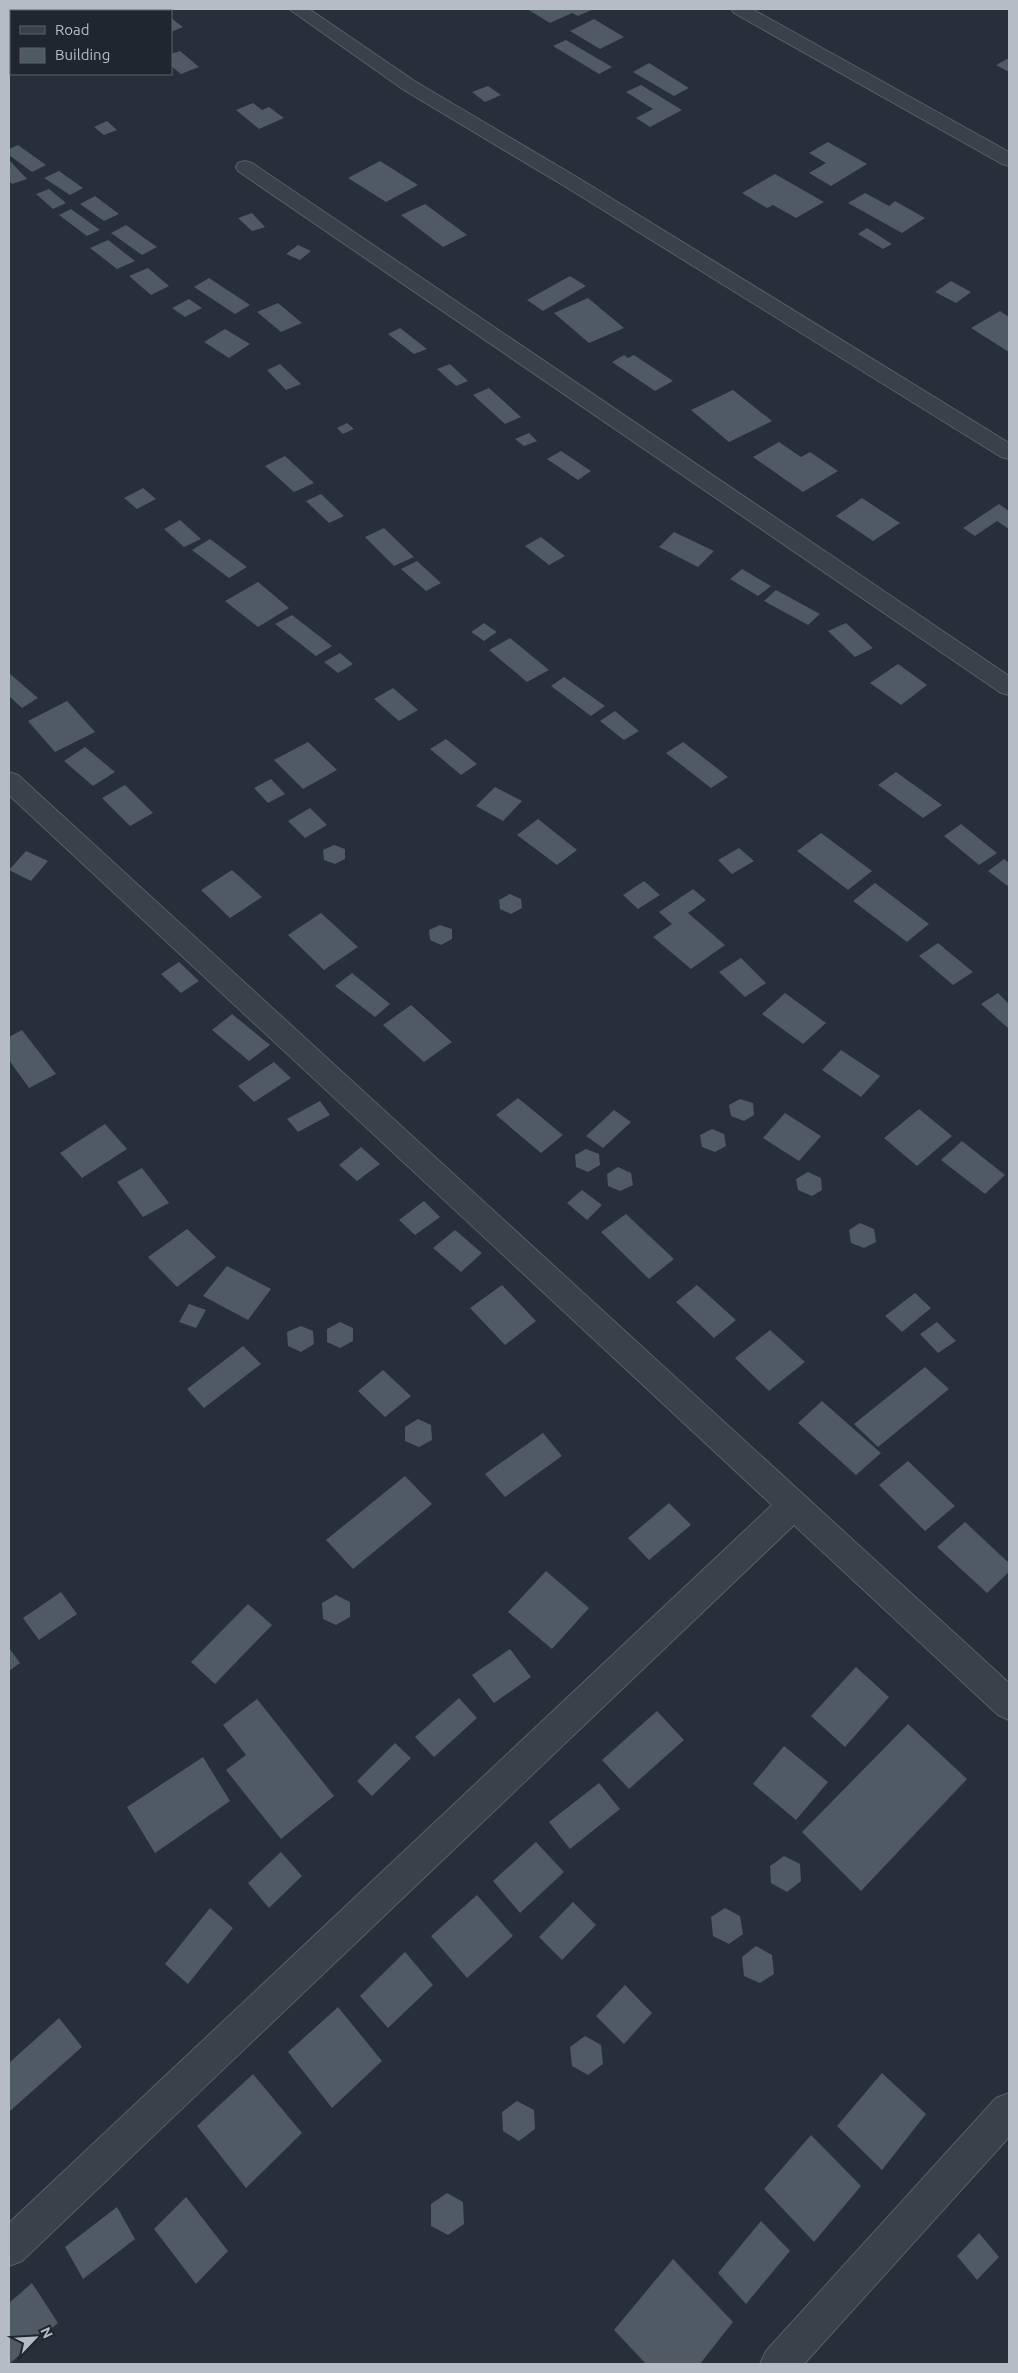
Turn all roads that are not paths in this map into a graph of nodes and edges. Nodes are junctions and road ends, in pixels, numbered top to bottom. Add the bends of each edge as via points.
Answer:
1 (298, 9) edge
2 (740, 9) edge
3 (1009, 160) edge
4 (245, 167) dead end
5 (1009, 452) edge
6 (1009, 687) edge
7 (9, 781) edge
8 (794, 1505) junction
9 (1009, 1704) edge
10 (1009, 2111) edge
11 (9, 2248) edge
12 (779, 2364) edge

1 - 5 street via 410,86
2 - 3 street
4 - 6 street
7 - 8 street
8 - 9 street
8 - 11 street
10 - 12 street

